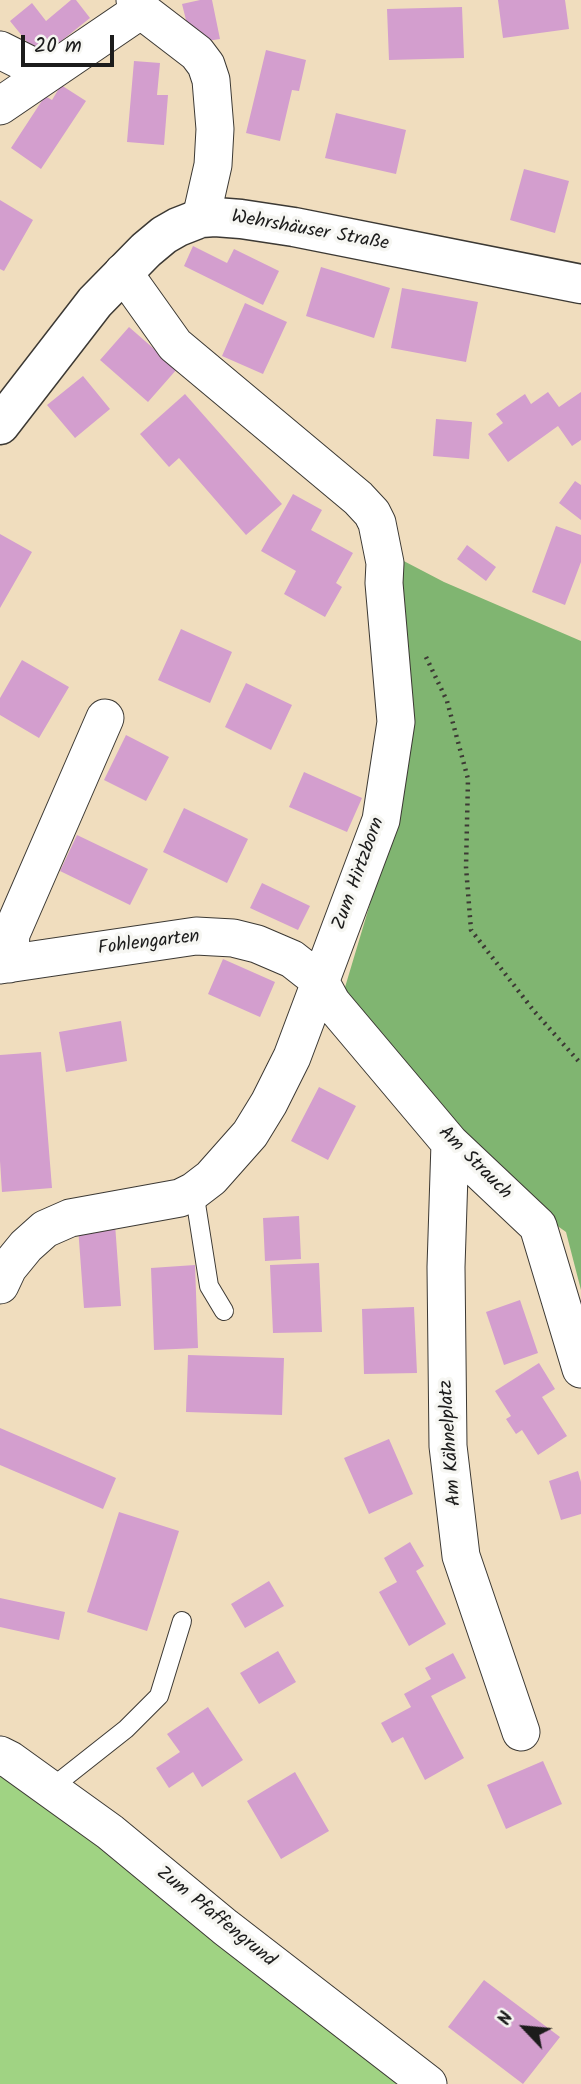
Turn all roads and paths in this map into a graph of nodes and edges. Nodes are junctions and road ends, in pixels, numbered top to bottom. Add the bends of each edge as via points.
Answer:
1 (138, 5) edge
2 (0, 50) edge
3 (46, 73) junction
4 (0, 106) edge
5 (201, 218) junction
6 (123, 272) junction
7 (581, 284) edge
8 (0, 425) edge
9 (432, 669) dead end
10 (105, 718) dead end
11 (5, 964) edge
12 (320, 981) junction
13 (581, 1064) edge
14 (450, 1143) junction
15 (194, 1191) junction
16 (0, 1285) edge
17 (224, 1311) dead end
18 (581, 1369) edge
19 (182, 1620) dead end
20 (521, 1732) dead end
21 (0, 1755) edge
22 (50, 1789) junction
23 (428, 2084) edge

1 - 3 street
1 - 5 street via 197,53 211,80 213,165
2 - 3 street
3 - 4 street
5 - 6 street, Wehrshäuser Straße via 164,236
5 - 7 street, Wehrshäuser Straße via 294,227
6 - 8 street, Wehrshäuser Straße
6 - 12 street, Zum Hirtzborn via 175,345 358,498 377,523 385,563 396,722 382,820
9 - 13 path via 447,701 468,779 466,867 471,930
10 - 11 street, Fohlengarten via 10,934
11 - 12 street, Fohlengarten via 196,936 257,944 292,959
12 - 14 street, Am Strauch via 332,1003
12 - 15 street, Zum Hirtzborn via 269,1103 229,1159
14 - 18 street, Am Strauch via 538,1226
14 - 20 street, Am Kähnelplatz via 448,1446 461,1556
15 - 16 street, Zum Hirtzborn via 180,1198 70,1218 45,1230 26,1246
15 - 17 lane via 209,1286
19 - 22 lane via 159,1696 127,1729
21 - 22 street, Zum Pfaffengrund
22 - 23 street, Zum Pfaffengrund

